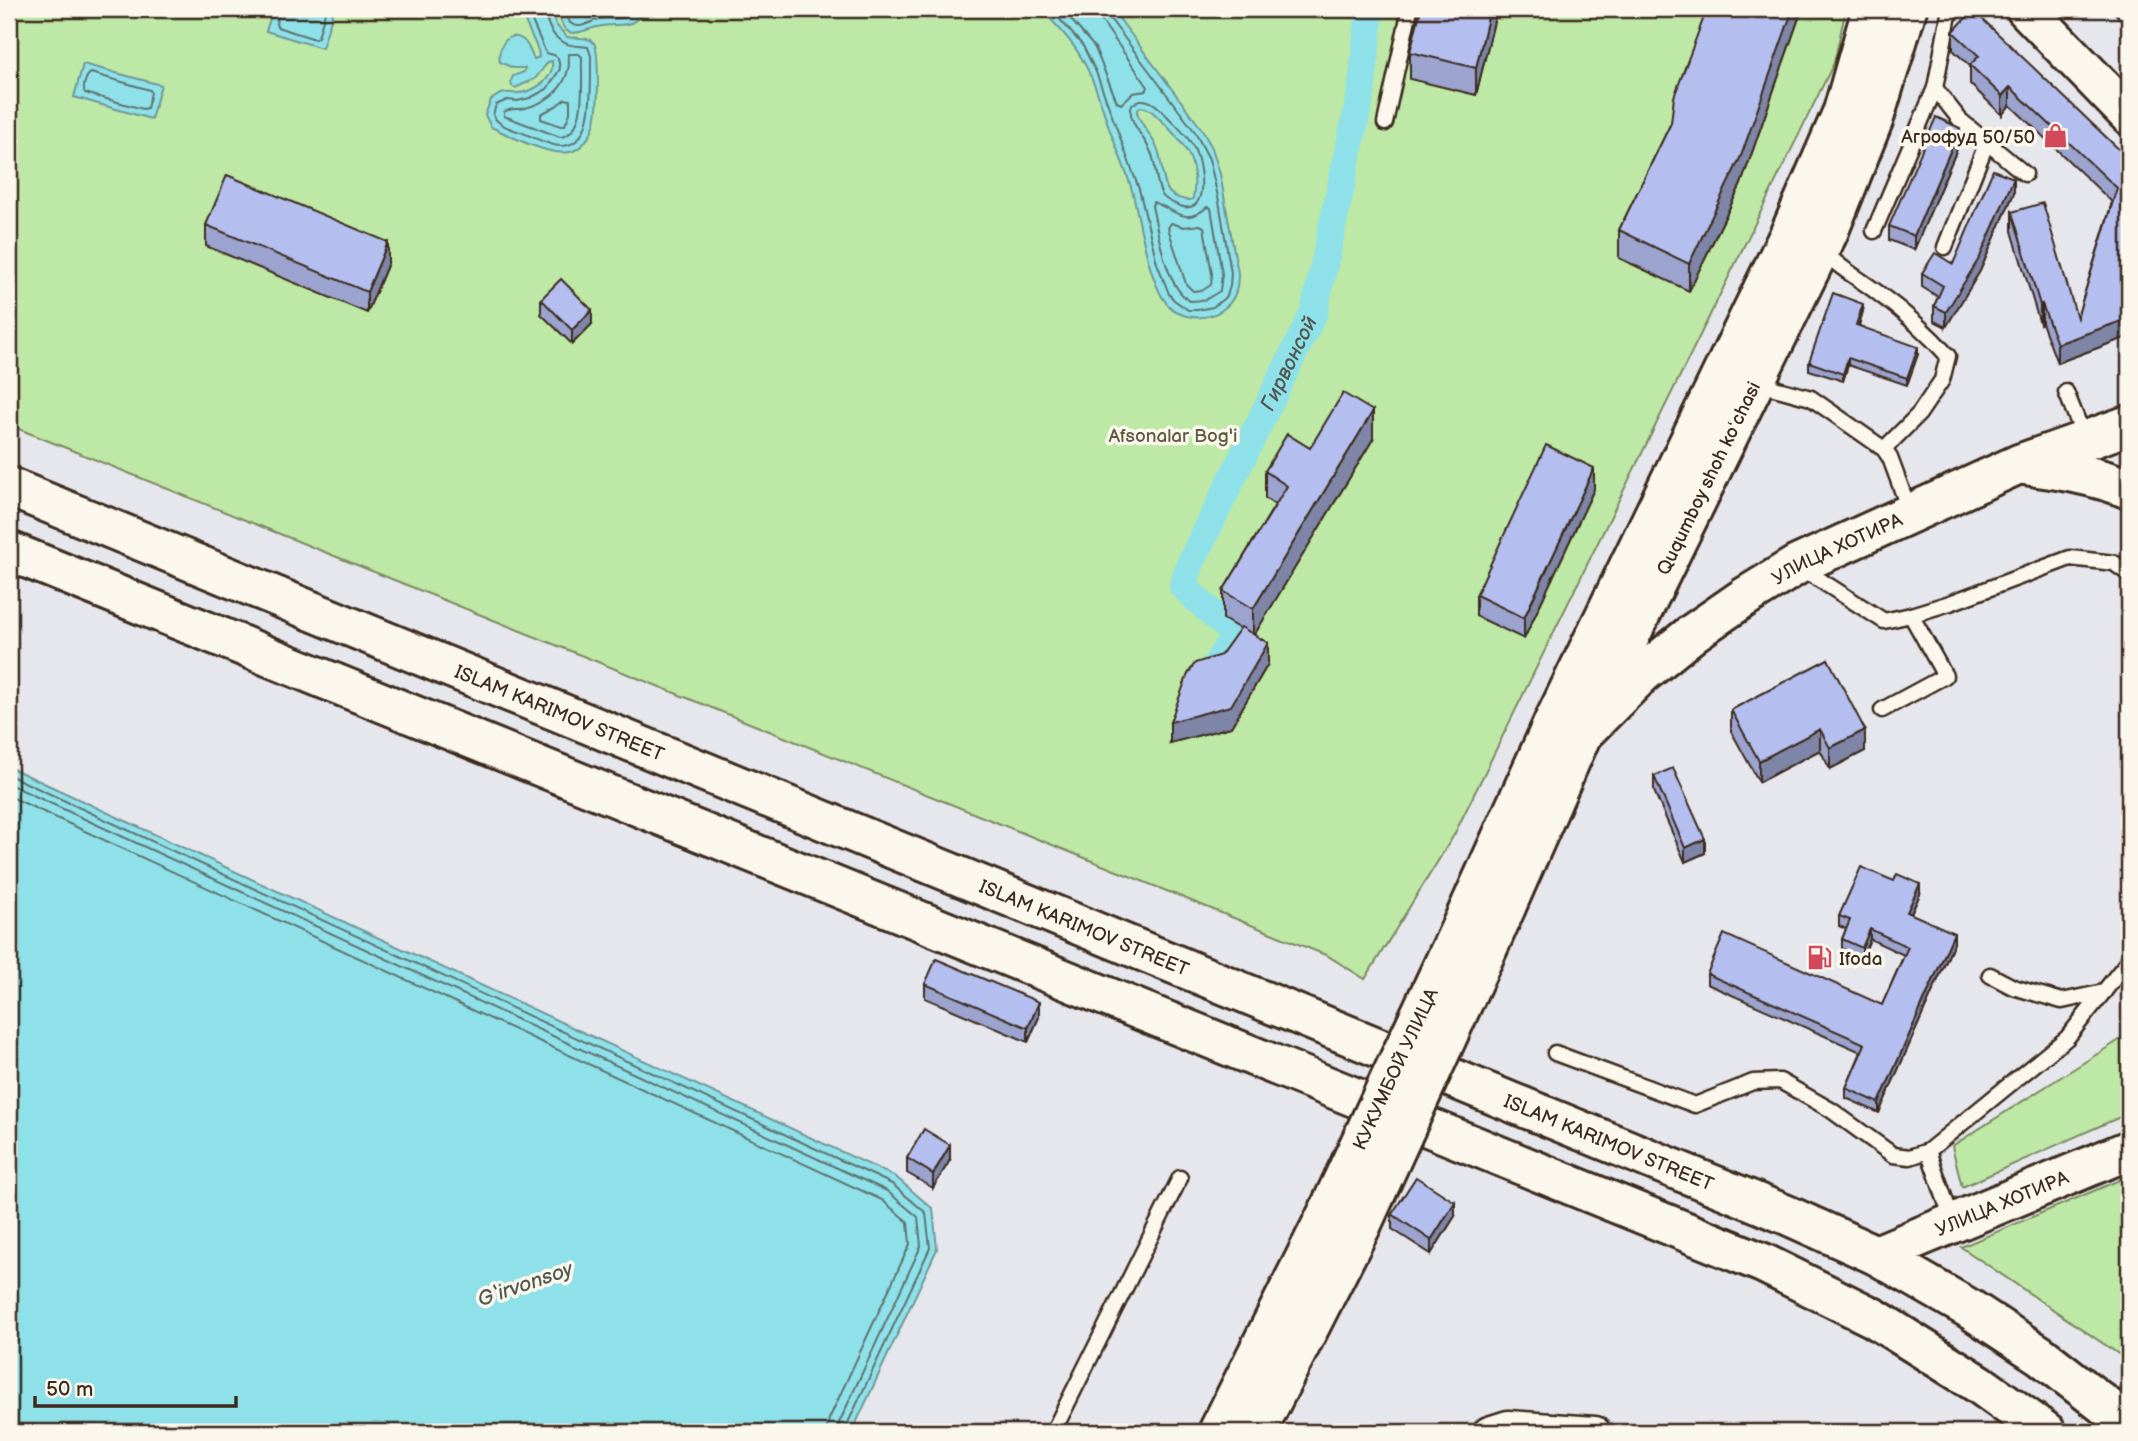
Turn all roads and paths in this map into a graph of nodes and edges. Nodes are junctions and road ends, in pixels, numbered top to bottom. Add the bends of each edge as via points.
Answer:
1 (1410, 9) edge
2 (1872, 9) edge
3 (1907, 9) edge
4 (1950, 9) edge
5 (2026, 9) edge
6 (1934, 88) junction
7 (2129, 116) edge
8 (1385, 123) dead end
9 (1987, 142) junction
10 (2025, 174) dead end
11 (1874, 231) dead end
12 (1821, 247) junction
13 (1945, 247) dead end
14 (1755, 383) junction
15 (2066, 392) dead end
16 (2129, 425) edge
17 (2086, 440) junction
18 (1884, 449) junction
19 (2019, 464) junction
20 (9, 487) edge
21 (2129, 489) edge
22 (1910, 513) junction
23 (9, 551) edge
24 (1797, 565) junction
25 (2129, 575) edge
26 (1911, 615) junction
27 (1882, 710) dead end
28 (1582, 734) junction
29 (1476, 934) junction
30 (2129, 960) edge
31 (1990, 975) dead end
32 (2104, 992) junction
33 (1555, 1053) dead end
34 (2129, 1150) edge
35 (1928, 1151) junction
36 (1180, 1178) dead end
37 (1345, 1219) junction
38 (1954, 1223) junction
39 (1876, 1255) junction
40 (2129, 1424) edge
41 (1053, 1432) edge
42 (1218, 1432) edge
43 (1256, 1432) edge
44 (1489, 1432) edge
45 (1595, 1432) edge
46 (2046, 1432) edge

1 - 8 lane
2 - 29 main road, Ququmboy shoh koʻchasi via 1843,111 1791,231 1560,708
3 - 12 main road, Ququmboy shoh koʻchasi via 1874,118
4 - 6 lane
5 - 7 main road
6 - 9 lane via 1960,120
6 - 11 lane
9 - 10 lane
9 - 13 lane
12 - 14 main road, Ququmboy shoh koʻchasi
12 - 18 lane via 1926,331 1948,356 1942,380 1919,414
14 - 18 lane via 1811,398
14 - 28 main road, Ququmboy shoh koʻchasi
15 - 17 lane
16 - 17 main road, УЛИЦА ХОТИРА
17 - 19 main road, УЛИЦА ХОТИРА
18 - 22 lane
19 - 21 main road via 2072,472
19 - 22 main road, УЛИЦА ХОТИРА
20 - 39 main road, ISLAM KARIMOV STREET
22 - 24 main road, УЛИЦА ХОТИРА
23 - 46 main road via 40,580 1763,1264 1874,1318
24 - 26 lane via 1884,621
24 - 28 main road, УЛИЦА ХОТИРА via 1693,633 1642,674
25 - 26 lane via 2114,563 2070,558
26 - 27 lane via 1945,676
28 - 29 main road, Ququmboy shoh koʻchasi
29 - 37 main road, КУКУМБОЙ УЛИЦА, bridge
30 - 32 lane
31 - 32 lane via 2012,987 2062,1001
32 - 35 lane via 2067,1038
33 - 35 lane via 1695,1105 1753,1083 1780,1081 1831,1110 1893,1155 1910,1157
34 - 38 main road, УЛИЦА ХОТИРА
35 - 38 lane
36 - 41 lane
37 - 42 main road
37 - 43 main road
38 - 39 main road, УЛИЦА ХОТИРА
39 - 40 main road, ISLAM KARIMOV STREET via 2040,1355
44 - 45 street via 1508,1426

